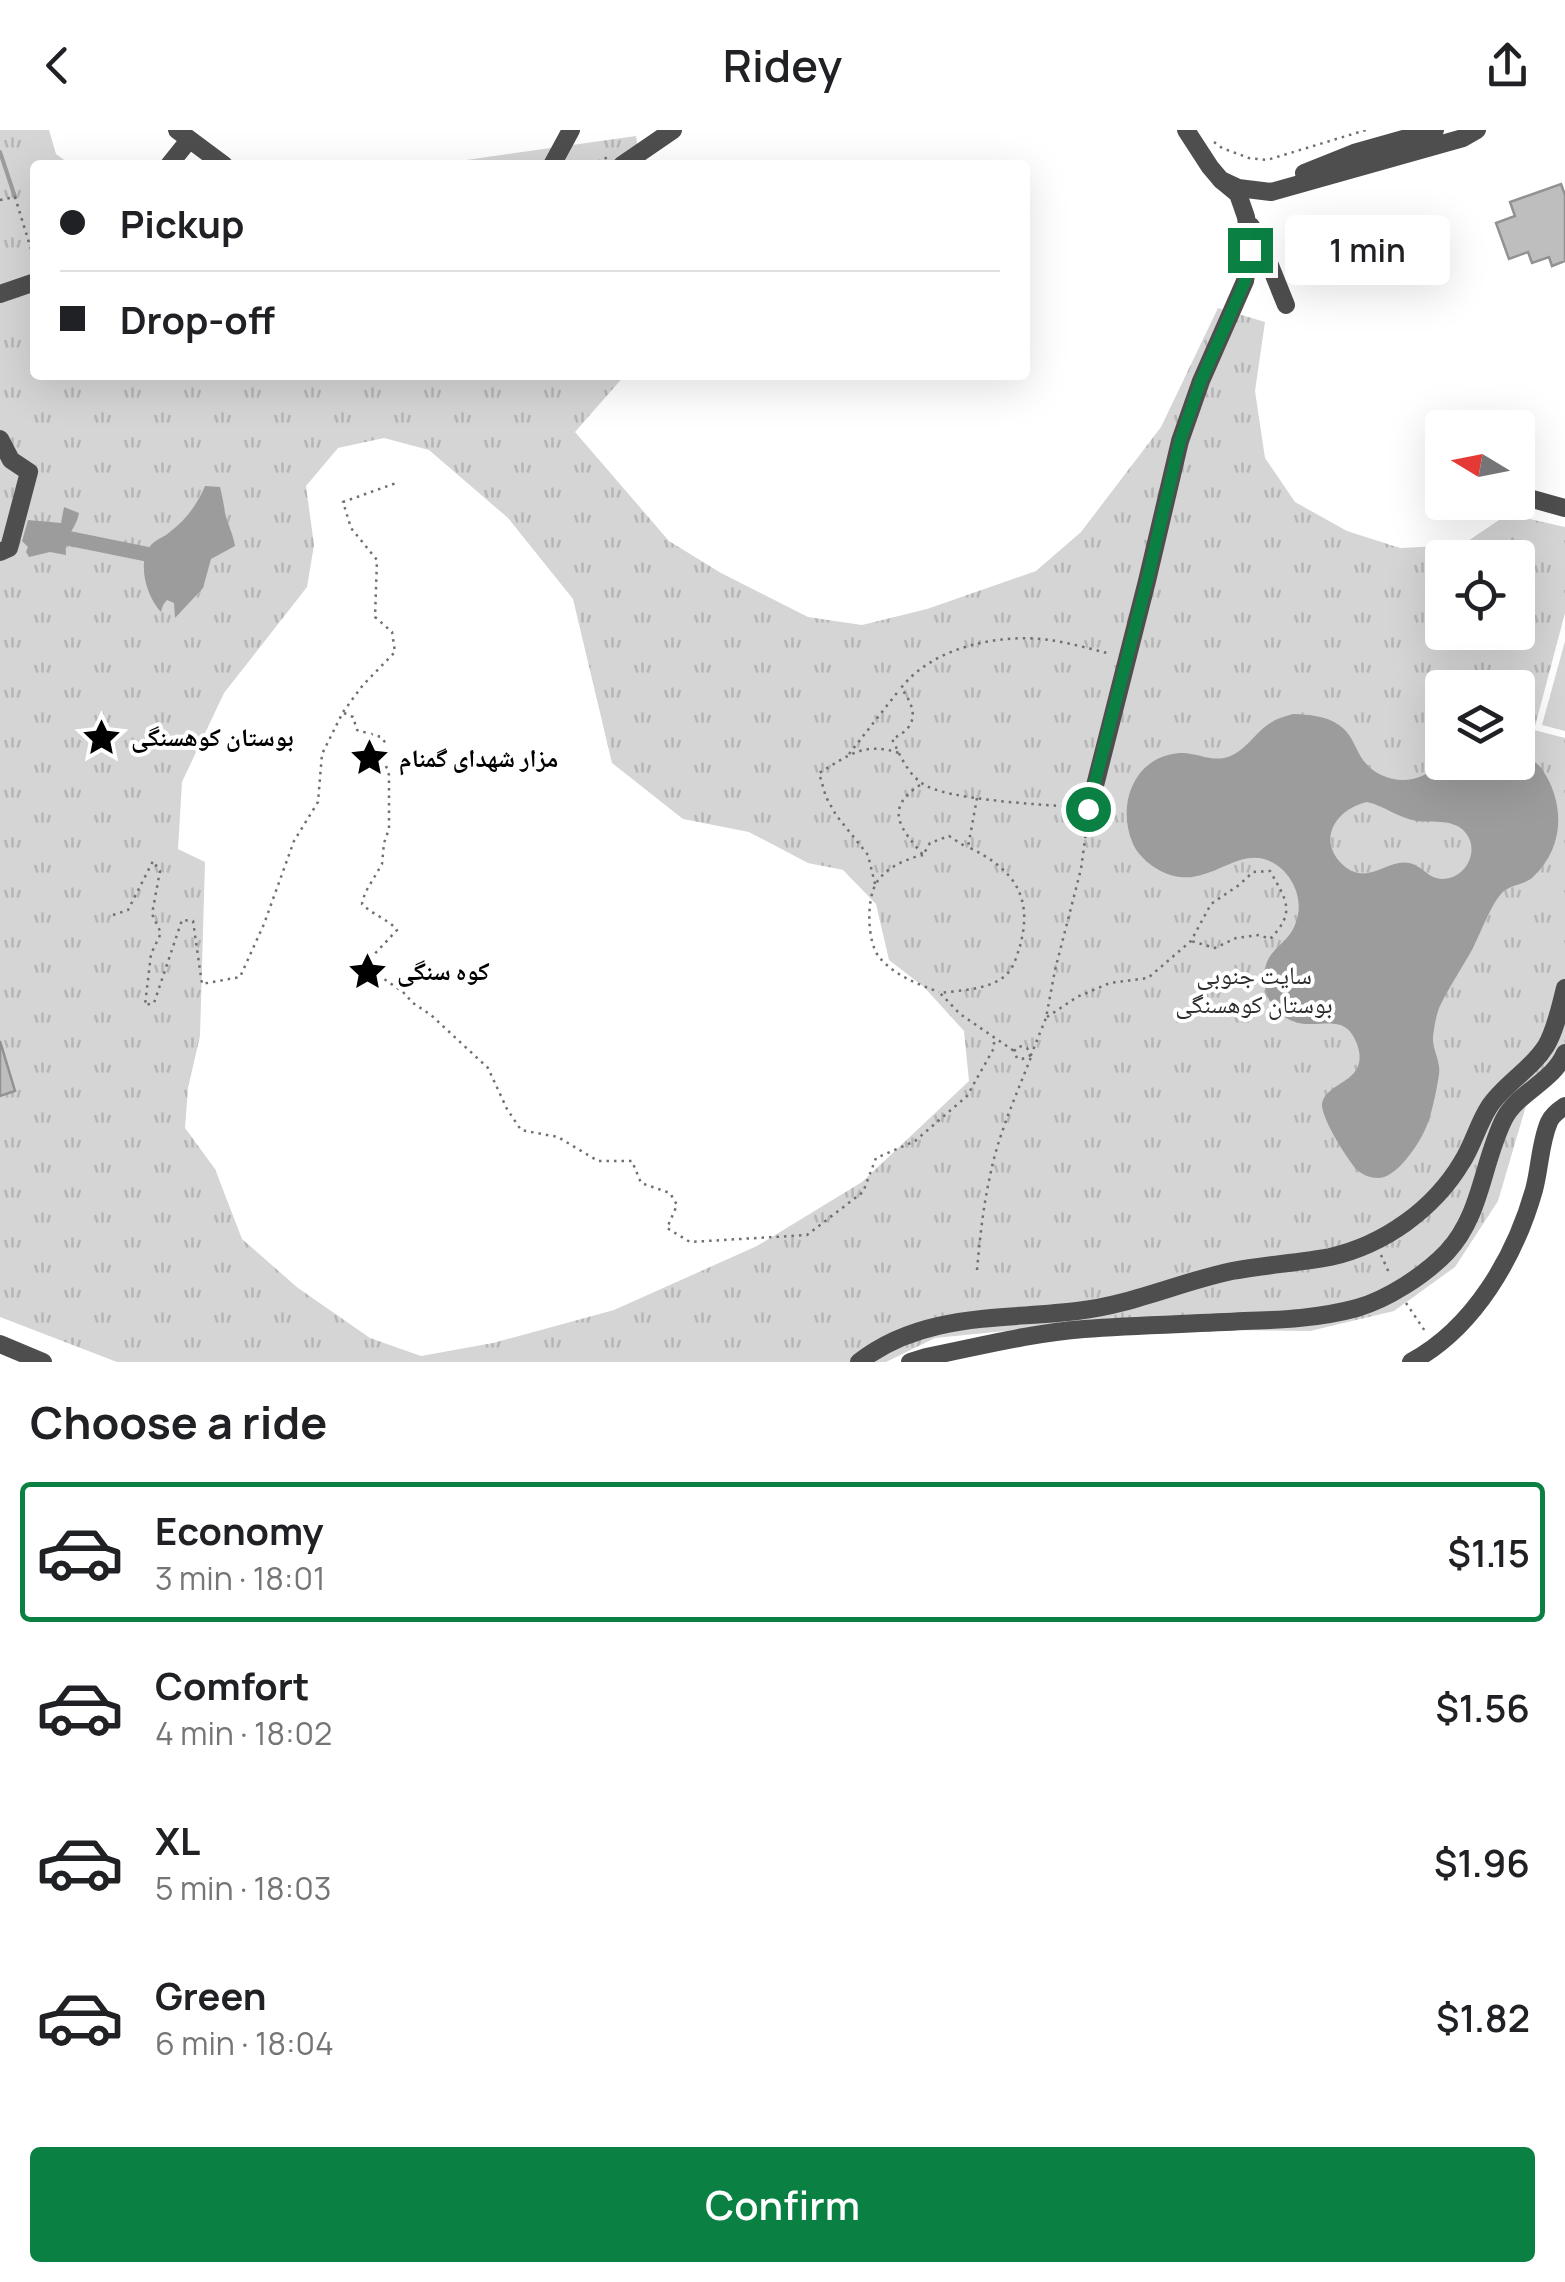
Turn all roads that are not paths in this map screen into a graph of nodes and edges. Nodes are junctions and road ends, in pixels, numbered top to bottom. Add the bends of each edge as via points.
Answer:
1 (571, 130) edge
2 (673, 130) edge
3 (1186, 130) edge
4 (1435, 130) edge
5 (1477, 130) edge
6 (183, 135) edge
7 (171, 160) edge
8 (217, 160) edge
9 (555, 160) edge
10 (629, 160) edge
11 (1221, 180) junction
12 (1246, 217) junction
13 (30, 284) edge
14 (0, 294) edge
15 (1286, 306) dead end
16 (0, 439) edge
17 (1535, 500) edge
18 (1565, 508) edge
19 (0, 552) edge
20 (1088, 809) road end
21 (1565, 988) edge
22 (1565, 1053) edge
23 (1565, 1106) edge
24 (0, 1344) edge
25 (43, 1362) edge
26 (859, 1362) edge
27 (910, 1362) edge
28 (1411, 1362) edge

1 - 9 street
2 - 10 street
3 - 11 street
4 - 11 street via 1271,186
5 - 11 street via 1271,192
6 - 7 street
6 - 8 street
11 - 12 street via 1238,194
12 - 15 street
12 - 20 street via 1245,281 1180,441
13 - 14 street
16 - 19 street via 29,472 8,548
17 - 18 street
21 - 26 street via 1545,1047 1489,1107 1442,1190 1414,1218 1375,1241 1119,1304 919,1329
22 - 27 street via 1506,1116 1461,1235 1398,1291 1302,1319 1080,1329
23 - 28 street via 1550,1118 1519,1236 1480,1300 1446,1339
24 - 25 street

